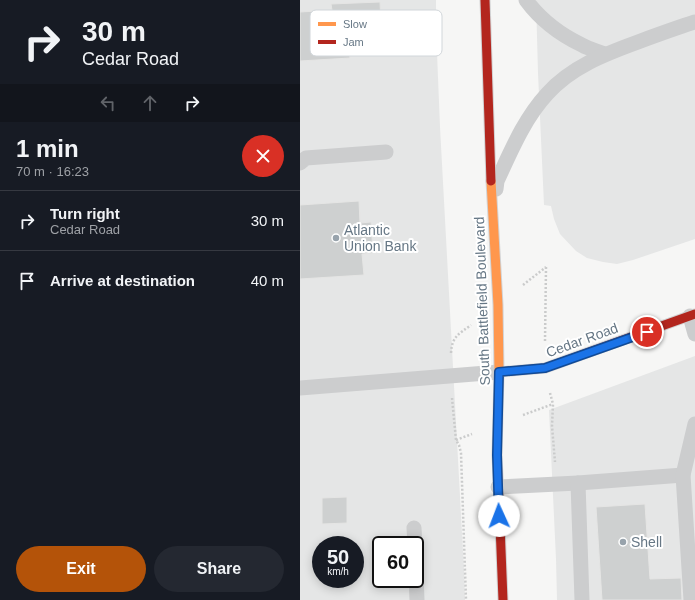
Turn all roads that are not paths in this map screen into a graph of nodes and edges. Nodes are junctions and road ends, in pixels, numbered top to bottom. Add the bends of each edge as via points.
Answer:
1 (486, 0) edge
2 (526, 0) edge
3 (695, 22) edge
4 (605, 54) junction
5 (386, 152) dead end
6 (300, 163) edge
7 (493, 214) junction
8 (692, 315) edge
9 (695, 334) edge
10 (499, 372) junction
11 (300, 388) edge
12 (695, 424) edge
13 (683, 475) junction
14 (578, 483) junction
15 (498, 487) junction
16 (414, 528) dead end
17 (414, 536) edge
18 (691, 542) edge
19 (417, 588) edge
20 (417, 600) edge
21 (503, 600) edge
22 (582, 600) edge
23 (691, 600) edge

1 - 7 main road, South Battlefield Boulevard
2 - 4 lane via 559,32
3 - 4 lane
4 - 7 lane via 565,77 534,109 497,181
5 - 6 lane via 306,158
7 - 10 main road, South Battlefield Boulevard
8 - 9 lane
8 - 10 main road, Cedar Road via 545,368
10 - 11 lane
10 - 15 main road, South Battlefield Boulevard
12 - 13 lane
13 - 14 lane
13 - 18 lane
14 - 15 lane
14 - 22 lane
15 - 21 main road, South Battlefield Boulevard
16 - 17 lane
18 - 23 lane
19 - 20 lane

